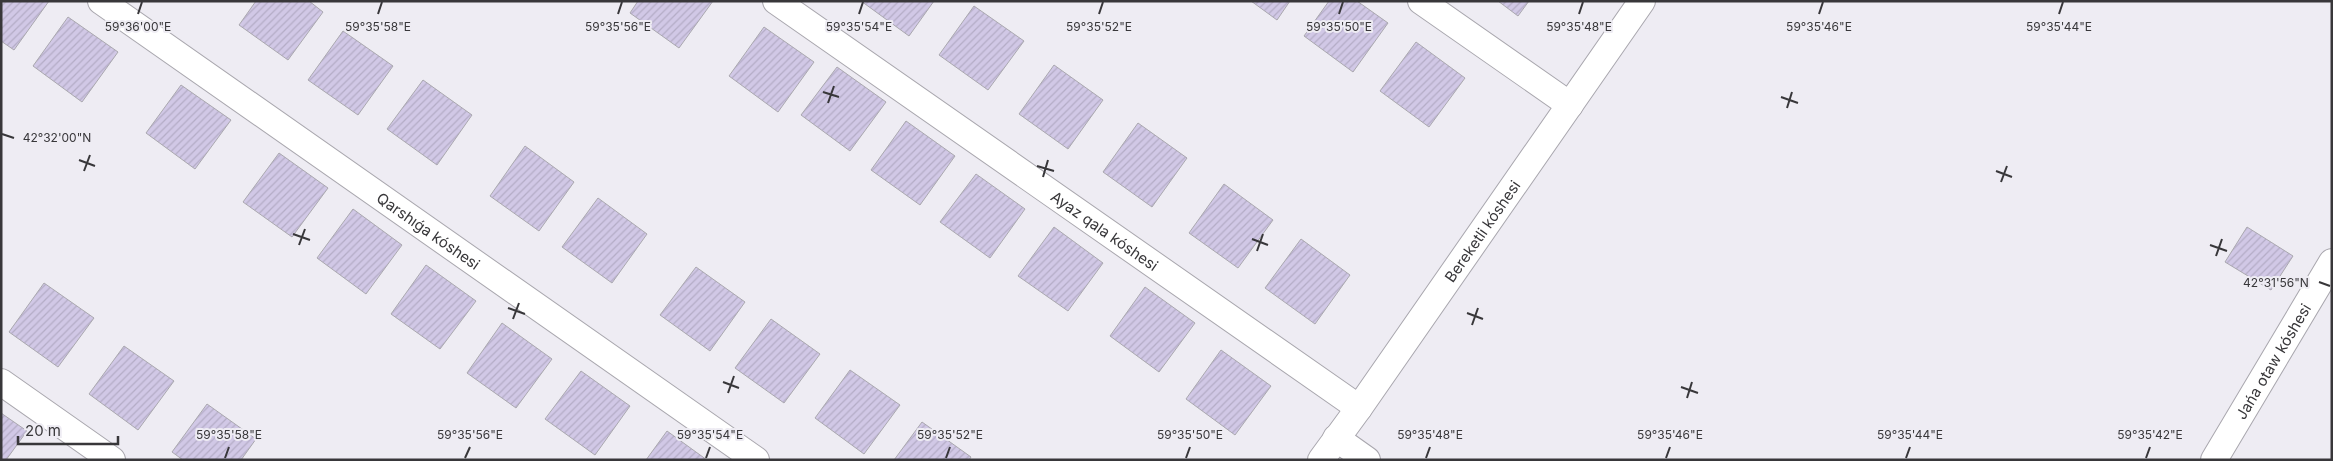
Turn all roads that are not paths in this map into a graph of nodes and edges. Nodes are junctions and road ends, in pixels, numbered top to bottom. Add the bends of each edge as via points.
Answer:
1 (101, 1) edge
2 (776, 1) edge
3 (1421, 1) edge
4 (1642, 1) edge
5 (1570, 105) junction
6 (2332, 262) edge
7 (1, 382) edge
8 (1359, 408) junction
9 (1336, 438) junction
10 (112, 460) edge
11 (756, 460) edge
12 (1321, 460) edge
13 (1367, 460) edge
14 (2214, 460) edge

1 - 11 street, Qarshıǵa kóshesi
2 - 8 street, Ayaz qala kóshesi
3 - 5 street
4 - 5 street, Bereketli kóshesi
5 - 8 street, Bereketli kóshesi
6 - 14 street, Jańa otaw kóshesi
7 - 10 street
8 - 9 street, Bereketli kóshesi
9 - 12 street, Bereketli kóshesi
9 - 13 street

